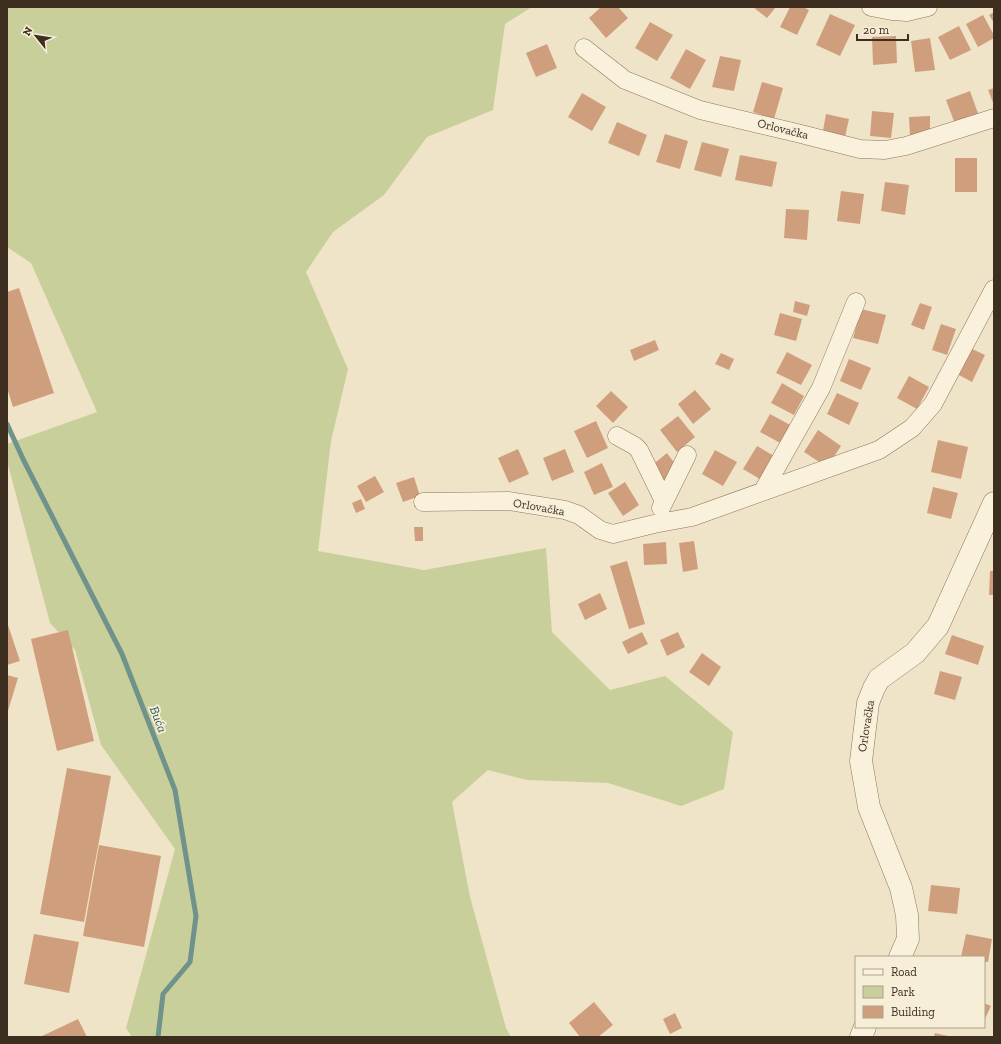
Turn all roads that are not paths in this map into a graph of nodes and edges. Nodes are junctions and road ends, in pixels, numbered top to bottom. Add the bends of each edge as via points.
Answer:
1 (871, 7) edge
2 (928, 7) edge
3 (584, 48) dead end
4 (994, 118) edge
5 (994, 289) edge
6 (856, 302) dead end
7 (617, 436) dead end
8 (687, 455) dead end
9 (763, 491) junction
10 (664, 501) junction
11 (423, 502) dead end
12 (994, 504) edge
13 (654, 524) junction
14 (900, 956) edge

1 - 2 street via 907,12
3 - 4 street, Orlovačka via 625,80 700,110 860,149 885,150 906,146
5 - 9 street, Orlovačka via 933,404 912,428 879,450
6 - 9 street via 821,388
7 - 10 street via 639,450
8 - 10 street
9 - 13 street, Orlovačka via 692,517
10 - 13 street
11 - 13 street, Orlovačka via 508,501 565,510 579,515 600,530 613,534
12 - 14 street, Orlovačka via 938,626 915,653 879,679 868,703 861,761 869,806 901,888 907,915 908,939

